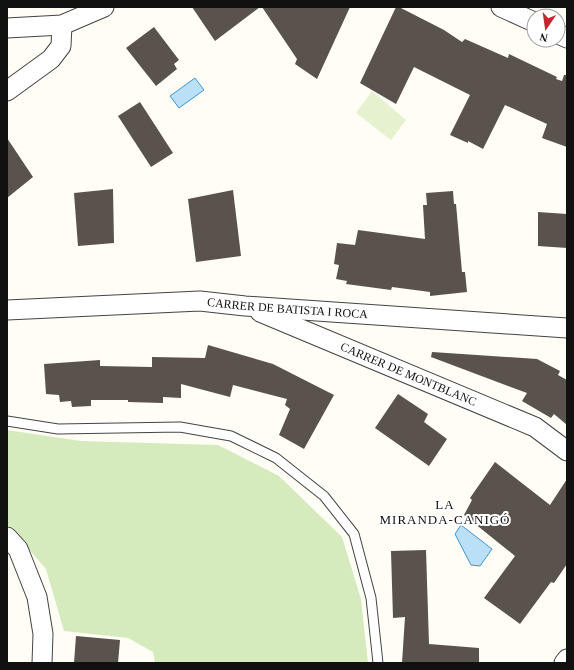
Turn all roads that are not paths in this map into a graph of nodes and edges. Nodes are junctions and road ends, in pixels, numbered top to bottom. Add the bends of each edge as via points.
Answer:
1 (104, 7) edge
2 (501, 7) edge
3 (526, 18) edge
4 (62, 25) junction
5 (7, 28) edge
6 (7, 91) edge
7 (245, 306) junction
8 (7, 310) edge
9 (567, 328) edge
10 (7, 420) edge
11 (567, 451) edge
12 (7, 537) edge
13 (567, 659) edge
14 (42, 663) edge
15 (378, 663) edge
16 (564, 663) edge

1 - 4 street
2 - 3 street
4 - 5 street
4 - 6 street via 61,46 51,59
7 - 8 street, CARRER DE BATISTA I ROCA via 200,301
7 - 9 street, CARRER DE BATISTA I ROCA
7 - 11 street, CARRER DE MONTBLANC via 535,427
10 - 15 lane via 58,429 180,427 231,436 276,458 324,496 354,534 371,598
12 - 14 street via 18,549 37,597 43,634
13 - 16 street

